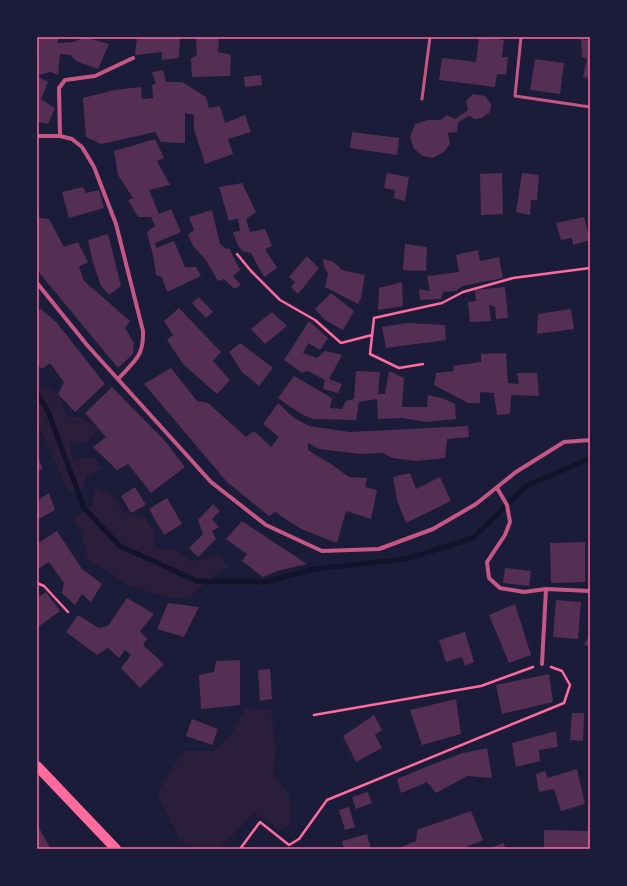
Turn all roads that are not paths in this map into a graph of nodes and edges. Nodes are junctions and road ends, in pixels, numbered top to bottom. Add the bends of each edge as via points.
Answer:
1 (430, 37) edge
2 (521, 37) edge
3 (133, 58) dead end
4 (422, 99) dead end
5 (590, 107) edge
6 (37, 136) edge
7 (60, 136) junction
8 (37, 283) edge
9 (118, 379) junction
10 (590, 440) edge
11 (497, 488) junction
12 (546, 589) junction
13 (590, 591) edge
14 (542, 664) road end
15 (37, 766) edge
16 (116, 849) edge

1 - 4 lane
2 - 5 lane via 515,96
3 - 7 street via 95,76 65,80 62,83 59,88
6 - 7 street
7 - 9 street via 82,146 94,167 116,224 143,330 144,344 141,354
8 - 9 street
9 - 11 street via 211,482 266,525 322,551 378,549 432,529 476,504
10 - 11 street via 564,442 516,472
11 - 12 street via 507,505 510,522 487,562 488,578 500,588 524,592
12 - 13 street
12 - 14 street
15 - 16 main road

